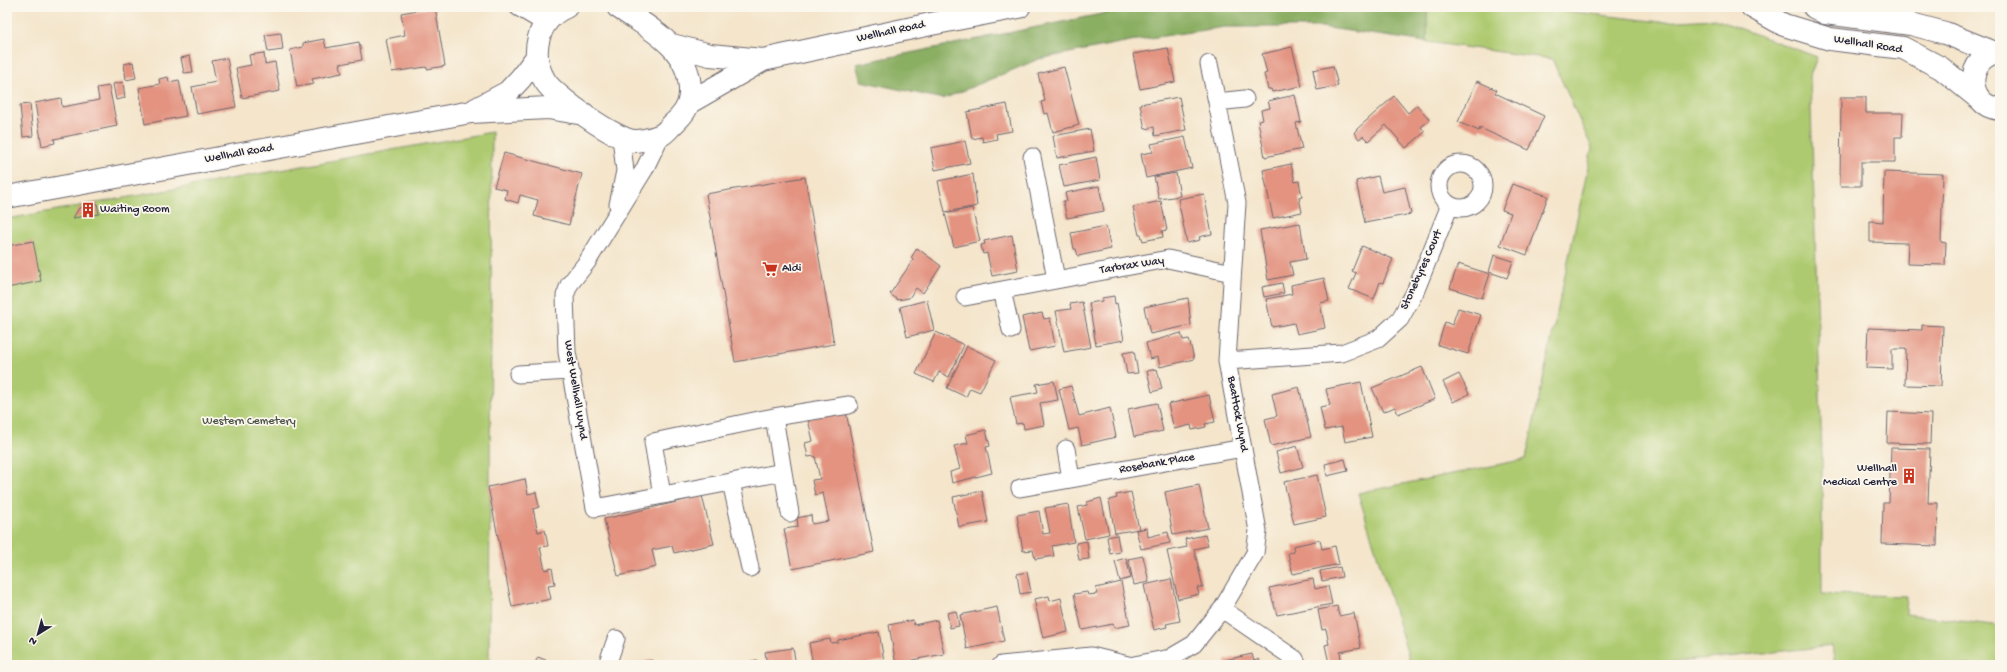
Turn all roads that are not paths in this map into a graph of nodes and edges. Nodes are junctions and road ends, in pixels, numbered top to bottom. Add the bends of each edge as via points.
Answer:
1 (518, 7) edge
2 (566, 7) edge
3 (1019, 7) edge
4 (1752, 7) edge
5 (1814, 7) edge
6 (626, 10) edge
7 (545, 23) junction
8 (672, 45) junction
9 (1998, 52) edge
10 (536, 58) junction
11 (763, 60) junction
12 (1209, 64) dead end
13 (1245, 99) dead end
14 (690, 102) junction
15 (1217, 102) junction
16 (1990, 105) edge
17 (471, 112) junction
18 (584, 114) junction
19 (2000, 128) edge
20 (661, 135) junction
21 (621, 137) junction
22 (1032, 157) dead end
23 (7, 197) edge
24 (1450, 205) dead end
25 (616, 217) junction
26 (1232, 273) junction
27 (1056, 279) junction
28 (1002, 290) junction
29 (965, 297) dead end
30 (1011, 330) dead end
31 (1227, 361) junction
32 (570, 371) junction
33 (518, 374) dead end
34 (849, 405) dead end
35 (774, 417) junction
36 (1066, 448) dead end
37 (1243, 448) junction
38 (783, 472) junction
39 (1071, 479) junction
40 (730, 482) junction
41 (1020, 488) dead end
42 (662, 495) junction
43 (790, 512) dead end
44 (750, 568) dead end
45 (1222, 609) junction
46 (616, 638) dead end
47 (1058, 662) edge
48 (607, 665) edge
49 (1001, 665) edge
50 (1128, 665) edge
51 (1134, 665) edge
52 (1298, 665) edge

1 - 7 street
2 - 7 street, Wellhall Road via 557,10
3 - 11 street, Wellhall Road
4 - 16 street, Wellhall Road via 1784,25 1830,39 1903,48 1941,68
5 - 9 street via 1825,13 1918,25 1945,32
6 - 8 street, Wellhall Road
7 - 10 street, Wellhall Road via 537,40
8 - 11 street, Wellhall Road via 710,55
8 - 14 street, Wellhall Road via 686,65
9 - 16 street via 1985,57 1976,70 1974,86
10 - 17 street, Wellhall Road via 508,92
10 - 18 street, Wellhall Road via 545,81
11 - 14 street, Wellhall Road
12 - 15 street, Beattock Wynd
13 - 15 street
14 - 20 street, Wellhall Road via 684,115
15 - 26 street, Beattock Wynd via 1237,204
16 - 19 street
17 - 18 street, Wellhall Road via 548,108
17 - 23 street, Wellhall Road
18 - 21 street, Wellhall Road
20 - 21 street, Wellhall Road via 635,141
20 - 25 street, West Wellhall Wynd
21 - 25 street, West Wellhall Wynd via 625,171
22 - 27 street
24 - 31 street, Stonebyres Court via 1415,292 1400,319 1378,339 1342,353
25 - 32 street, West Wellhall Wynd via 569,286 565,296
26 - 27 street, Tarbrax Way via 1168,259
26 - 31 street, Beattock Wynd
27 - 28 street, Tarbrax Way
28 - 29 street, Tarbrax Way
28 - 30 street
31 - 37 street, Beattock Wynd
32 - 33 street
32 - 42 street, West Wellhall Wynd via 595,508
34 - 35 street
35 - 38 street
35 - 42 street via 653,442
36 - 39 street
37 - 39 street, Rosebank Place
37 - 45 street, Beattock Wynd via 1258,531 1255,553
38 - 40 street, West Wellhall Wynd
38 - 43 street
39 - 41 street, Rosebank Place
40 - 42 street, West Wellhall Wynd
40 - 44 street
45 - 51 street, Beattock Wynd via 1194,644 1170,658
45 - 52 street via 1295,659
46 - 48 street
47 - 49 street
47 - 50 street via 1090,656

